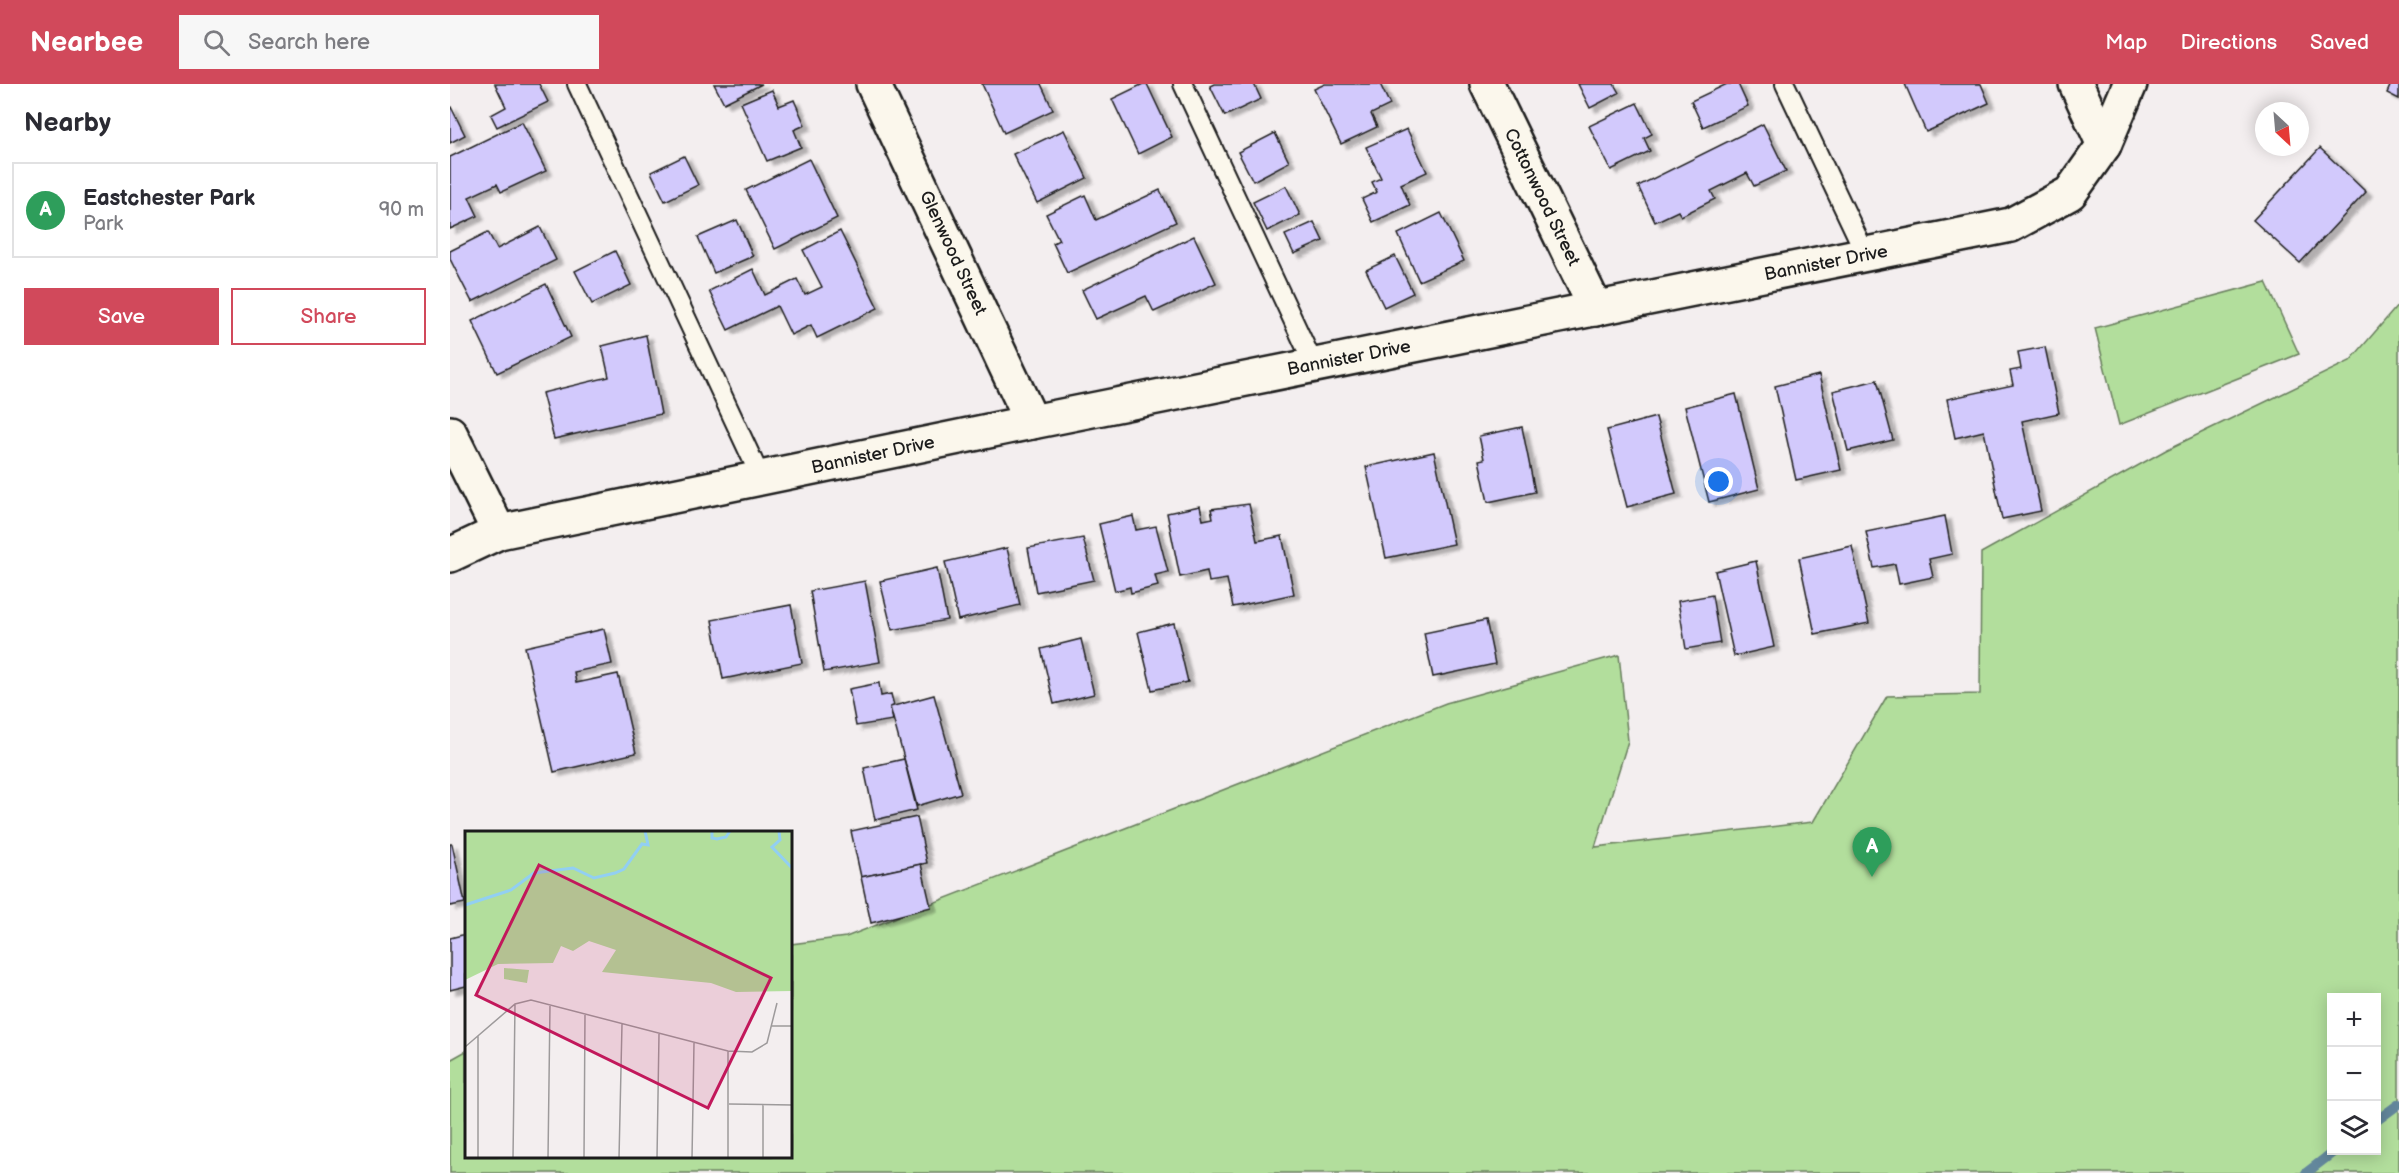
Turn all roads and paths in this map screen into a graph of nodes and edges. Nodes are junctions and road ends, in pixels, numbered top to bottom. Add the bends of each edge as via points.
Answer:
1 (577, 84) edge
2 (873, 84) edge
3 (1183, 84) edge
4 (1488, 84) edge
5 (1785, 84) edge
6 (2076, 84) edge
7 (2130, 84) edge
8 (2104, 145) junction
9 (1866, 255) junction
10 (1596, 309) junction
11 (1314, 365) junction
12 (1032, 422) junction
13 (450, 433) edge
14 (761, 478) junction
15 (499, 532) junction
16 (450, 555) edge

1 - 14 lane
2 - 12 street, Glenwood Street
3 - 11 lane
4 - 10 street, Cottonwood Street
5 - 9 lane
6 - 8 street
7 - 8 street, Bannister Drive
8 - 9 street, Bannister Drive via 2070,193 2011,225
9 - 10 street, Bannister Drive
10 - 11 street, Bannister Drive
11 - 12 street, Bannister Drive
12 - 14 street, Bannister Drive
13 - 15 street
14 - 15 street, Bannister Drive
15 - 16 street, Bannister Drive

